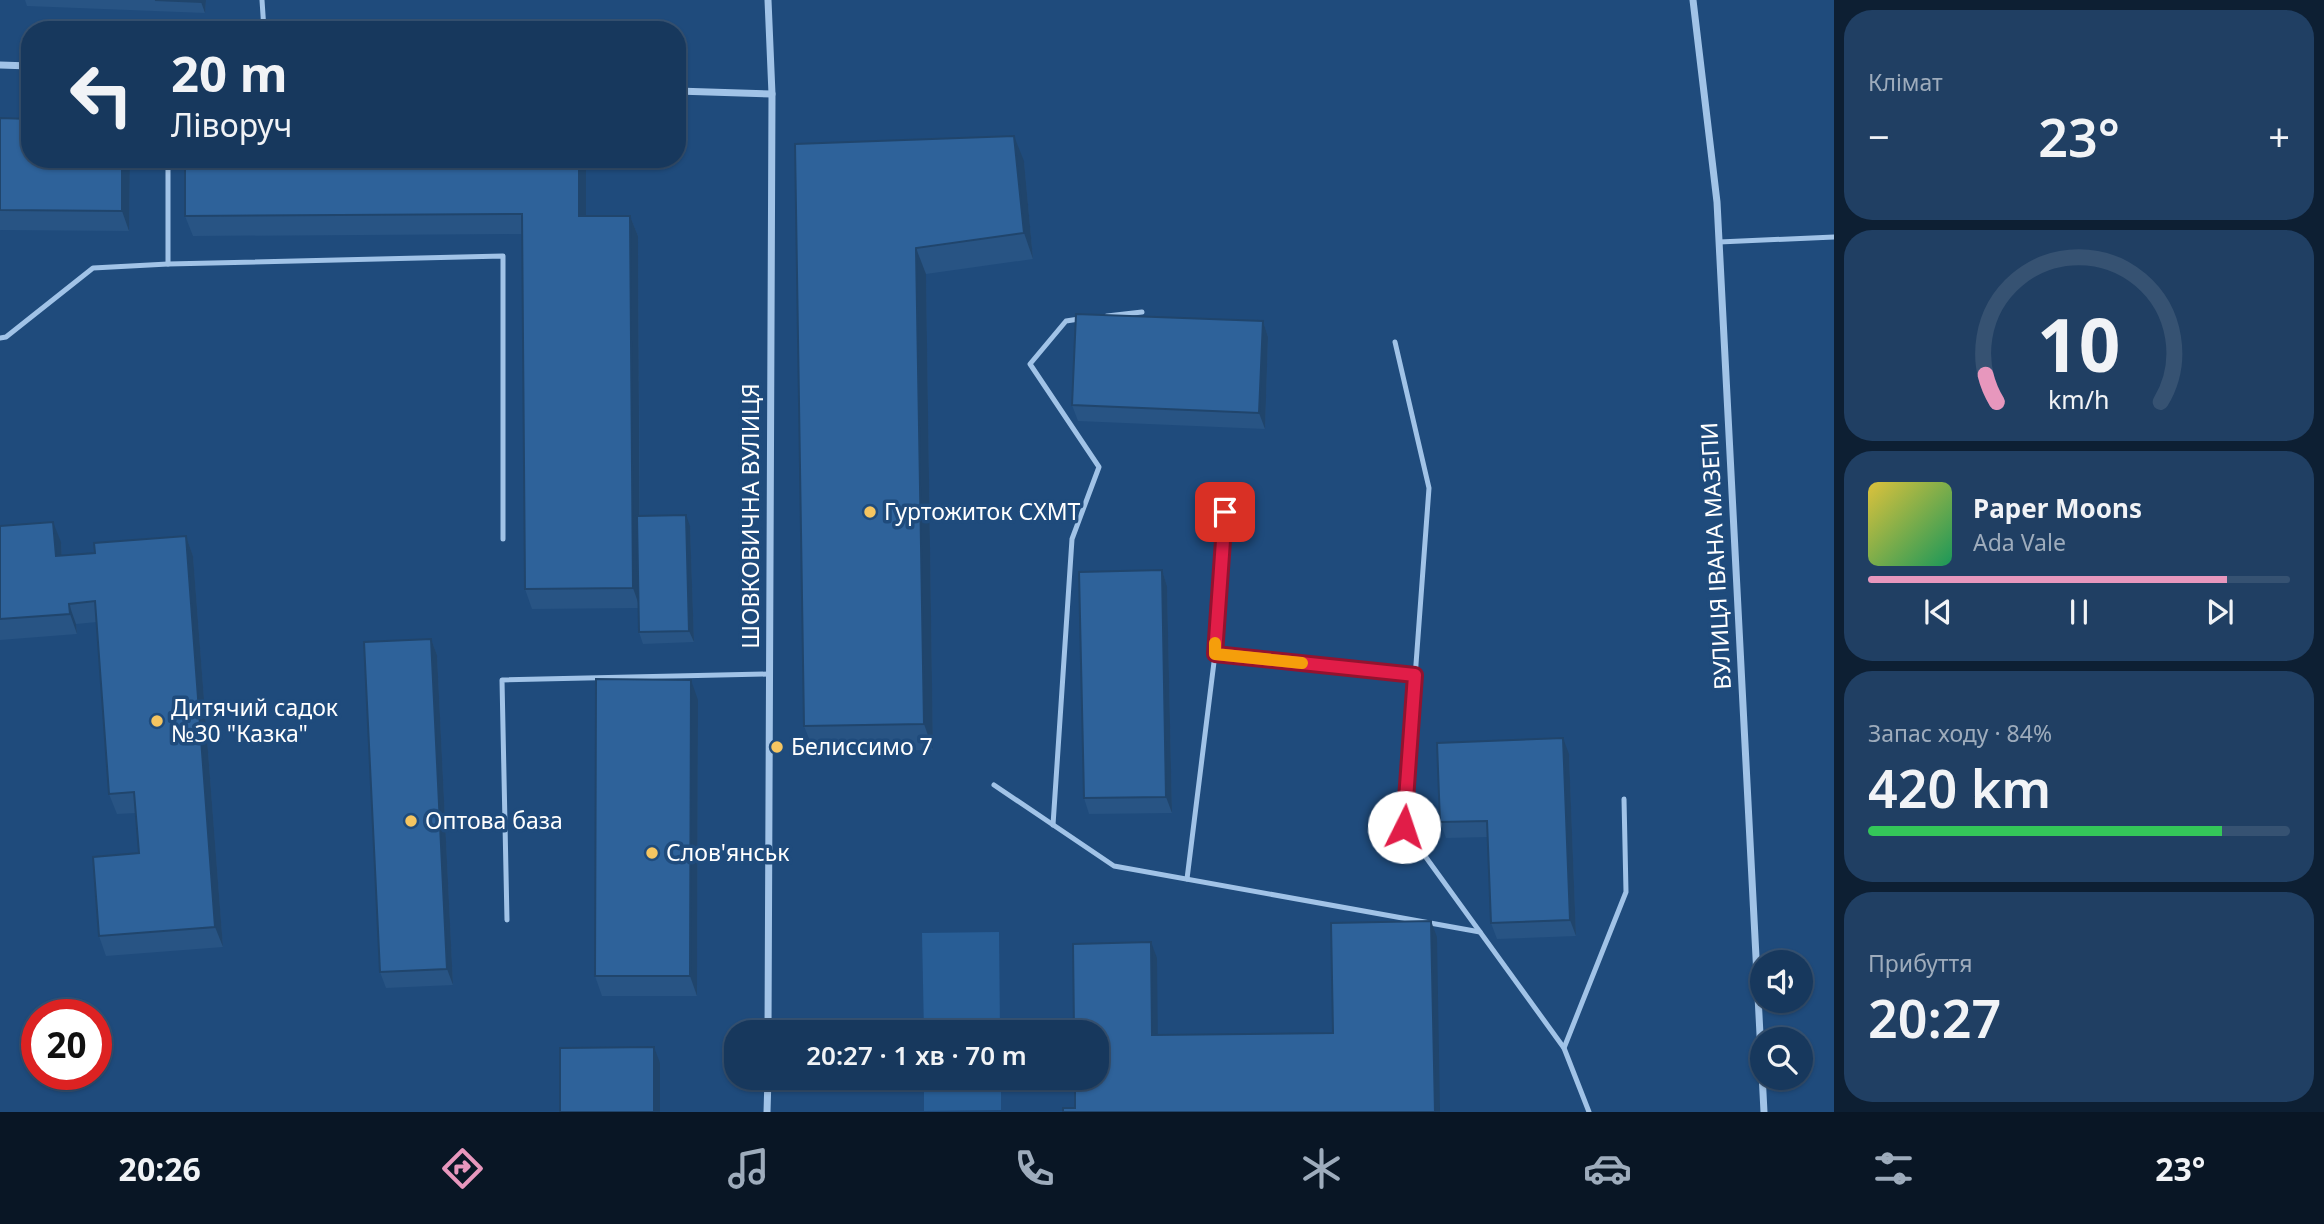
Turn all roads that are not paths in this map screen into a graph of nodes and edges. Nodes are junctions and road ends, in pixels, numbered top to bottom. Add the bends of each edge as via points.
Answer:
1 (262, 0) edge
2 (768, 0) edge
3 (1693, 0) edge
4 (263, 21) edge
5 (0, 65) edge
6 (21, 66) edge
7 (686, 90) edge
8 (772, 94) junction
9 (168, 168) edge
10 (1834, 237) edge
11 (1719, 242) junction
12 (168, 264) junction
13 (1142, 312) dead end
14 (1104, 316) edge
15 (1092, 318) edge
16 (0, 338) edge
17 (1395, 342) dead end
18 (1225, 512) dead end
19 (503, 539) dead end
20 (1215, 654) junction
21 (769, 674) junction
22 (1415, 675) junction
23 (994, 785) dead end
24 (1624, 799) dead end
25 (1054, 825) junction
26 (1187, 879) junction
27 (507, 920) dead end
28 (1480, 932) junction
29 (768, 1020) edge
30 (1564, 1048) junction
31 (768, 1090) edge
32 (768, 1112) edge
33 (1589, 1112) edge
34 (1764, 1112) edge

1 - 4 lane
2 - 8 street, ШОВКОВИЧНА ВУЛИЦЯ
3 - 11 street, ВУЛИЦЯ ІВАНА МАЗЕПИ
5 - 6 street
7 - 8 street
8 - 21 street, ШОВКОВИЧНА ВУЛИЦЯ
9 - 12 lane
10 - 11 lane
11 - 34 street, ВУЛИЦЯ ІВАНА МАЗЕПИ
12 - 16 lane via 93,268
12 - 19 lane via 503,257
13 - 14 lane
15 - 25 lane via 1066,321 1030,364 1099,467 1073,539
17 - 22 lane via 1429,488
18 - 20 lane
20 - 22 lane
20 - 26 lane
21 - 27 lane via 502,680
21 - 29 street, ШОВКОВИЧНА ВУЛИЦЯ
22 - 28 lane via 1404,827
23 - 25 lane
24 - 30 lane via 1626,892
25 - 26 lane via 1114,866
26 - 28 lane
28 - 30 lane
30 - 33 lane
31 - 32 street

